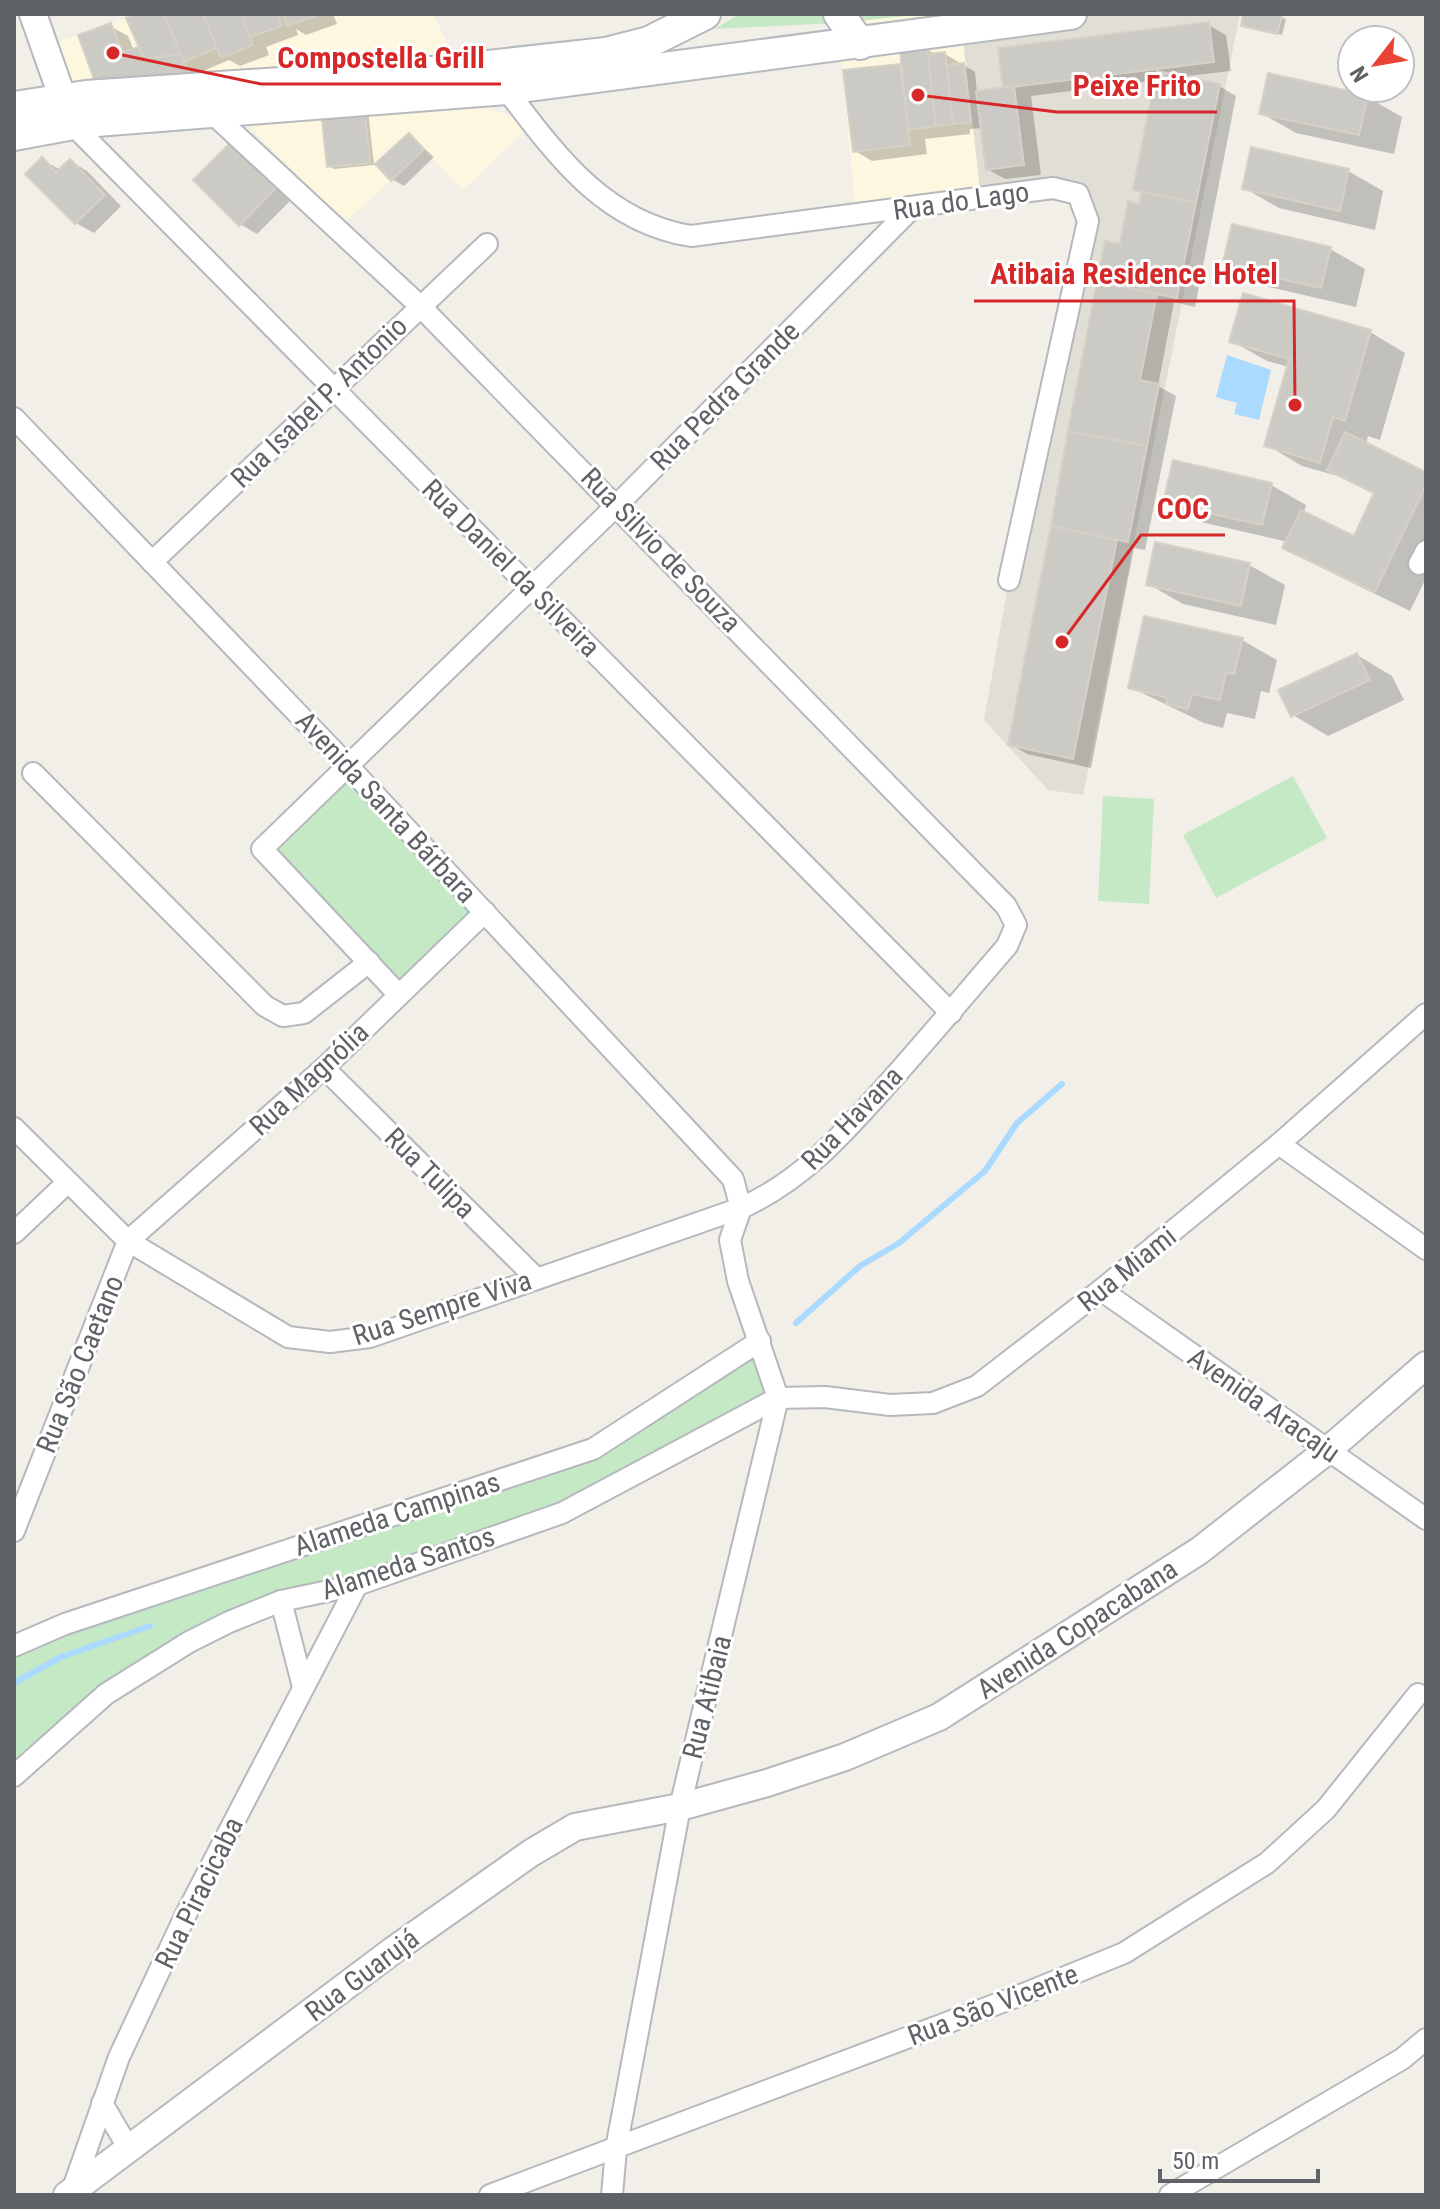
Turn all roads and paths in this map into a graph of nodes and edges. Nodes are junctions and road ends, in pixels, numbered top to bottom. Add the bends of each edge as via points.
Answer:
1 (33, 14) edge
2 (705, 14) edge
3 (839, 14) edge
4 (1071, 14) edge
5 (860, 44) junction
6 (506, 89) junction
7 (14, 107) edge
8 (67, 111) junction
9 (212, 113) junction
10 (14, 135) edge
11 (911, 209) junction
12 (487, 244) dead end
13 (420, 306) junction
14 (333, 388) junction
15 (14, 418) edge
16 (617, 505) junction
17 (152, 562) junction
18 (1009, 580) dead end
19 (531, 588) junction
20 (348, 766) junction
21 (33, 773) dead end
22 (485, 912) junction
23 (369, 962) junction
24 (399, 995) junction
25 (951, 1013) junction
26 (1426, 1014) edge
27 (324, 1068) junction
28 (14, 1128) edge
29 (1279, 1144) junction
30 (68, 1182) junction
31 (741, 1208) junction
32 (14, 1233) edge
33 (128, 1241) junction
34 (1426, 1249) edge
35 (536, 1278) junction
36 (1101, 1290) junction
37 (760, 1341) junction
38 (1426, 1365) edge
39 (778, 1398) junction
40 (1328, 1450) junction
41 (1426, 1519) edge
42 (14, 1531) edge
43 (357, 1585) junction
44 (281, 1601) junction
45 (17, 1641) edge
46 (303, 1687) junction
47 (1418, 1694) dead end
48 (14, 1776) edge
49 (680, 1807) junction
50 (1426, 2039) edge
51 (102, 2103) junction
52 (129, 2149) junction
53 (616, 2149) junction
54 (70, 2193) edge
55 (490, 2195) edge
56 (612, 2195) edge
57 (1170, 2195) edge

1 - 8 street
2 - 8 main road via 649,42 606,53
3 - 5 main road
4 - 5 main road
5 - 6 main road
6 - 9 main road
6 - 11 street, Rua do Lago via 546,142 591,188 659,230 691,236
7 - 8 main road
8 - 9 main road
8 - 10 main road
8 - 14 street, Rua Daniel da Silveira
9 - 13 street, Rua Silvio de Souza
11 - 16 street, Rua Pedra Grande
11 - 18 street, Rua do Lago via 1053,188 1078,194 1088,221
12 - 13 street, Rua Isabel P. Antonio
13 - 14 street, Rua Isabel P. Antonio
13 - 16 street, Rua Silvio de Souza
14 - 17 street, Rua Isabel P. Antonio
14 - 19 street, Rua Daniel da Silveira
15 - 17 street, Avenida Santa Bárbara
16 - 19 street, Rua Pedra Grande
16 - 25 street, Rua Silvio de Souza via 1006,906 1016,925 1007,946
17 - 20 street, Avenida Santa Bárbara
19 - 20 street, Rua Pedra Grande
19 - 25 street, Rua Daniel da Silveira
20 - 22 street, Avenida Santa Bárbara
20 - 23 street, Rua Pedra Grande via 262,849
21 - 23 street via 265,1006 283,1016 304,1013
22 - 24 street, Rua Magnólia
22 - 31 street, Avenida Santa Bárbara via 733,1179
23 - 24 street
24 - 27 street, Rua Magnólia
25 - 31 street, Rua Havana via 819,1158 777,1192
26 - 29 street, Rua Miami
27 - 33 street, Rua Magnólia
27 - 35 street, Rua Tulipa
28 - 30 street, Rua Sempre Viva
29 - 34 street
29 - 36 street, Rua Miami
30 - 32 street
30 - 33 street, Rua Sempre Viva
31 - 35 street, Rua Sempre Viva
31 - 37 street via 730,1240 738,1281
33 - 35 street, Rua Sempre Viva via 288,1337 330,1342 370,1337
33 - 42 street, Rua São Caetano
36 - 39 street, Rua Miami via 977,1386 933,1403
36 - 40 street, Avenida Aracaju
37 - 39 street
37 - 45 street, Alameda Campinas via 593,1449
38 - 40 street, Avenida Copacabana
39 - 43 street, Alameda Santos via 562,1513
39 - 49 street, Rua Atibaia
40 - 41 street, Avenida Aracaju
40 - 49 street, Avenida Copacabana via 1199,1551 939,1717 845,1757
43 - 44 street, Alameda Santos
43 - 46 street, Rua Piracicaba
44 - 46 street
44 - 48 street, Alameda Santos via 189,1642 106,1694
46 - 51 street, Rua Piracicaba via 186,1914
47 - 53 street, Rua São Vicente via 1326,1809 1267,1863 1124,1953
49 - 52 street, Rua Guarujá via 575,1827 531,1853
49 - 53 street, Rua Atibaia
50 - 57 street via 1402,2059
51 - 52 street
51 - 54 street, Rua Piracicaba
52 - 54 street, Rua Guarujá
53 - 55 street, Rua São Vicente
53 - 56 street, Rua Atibaia

